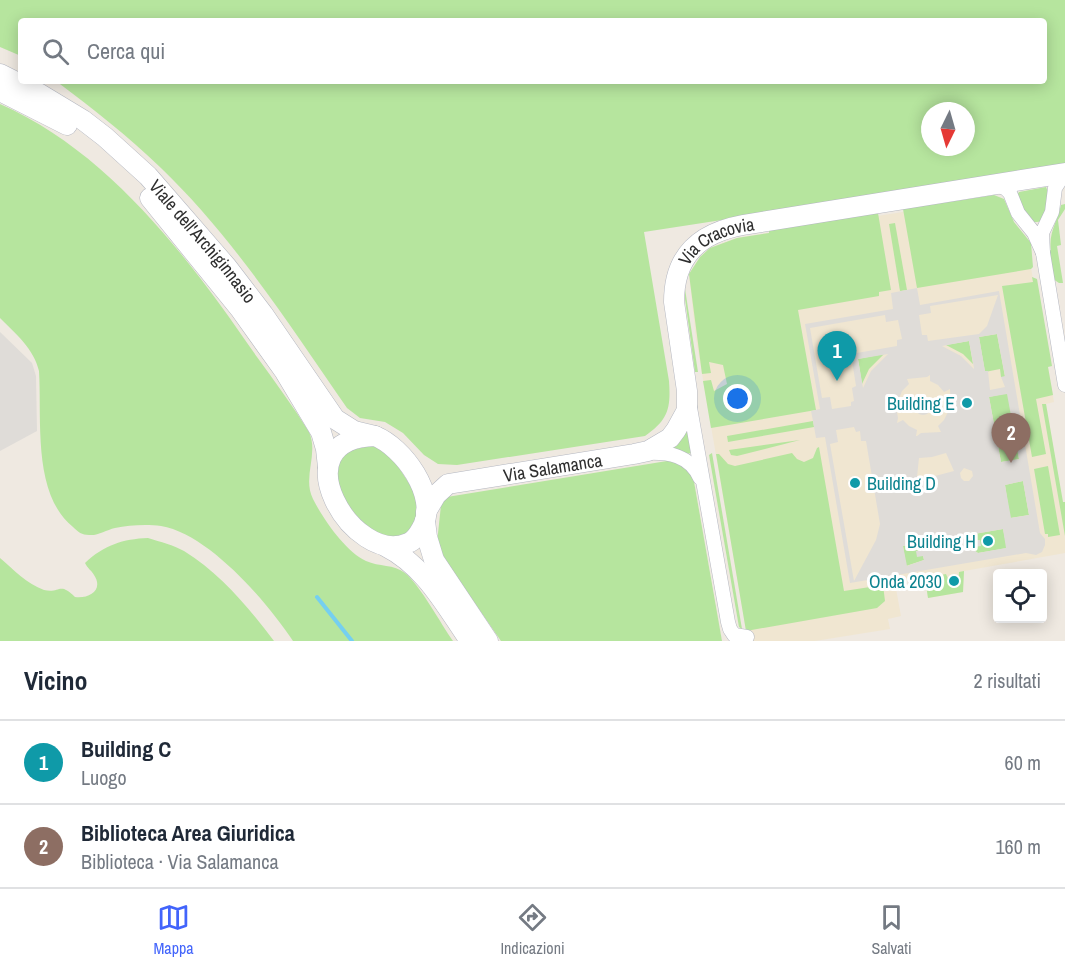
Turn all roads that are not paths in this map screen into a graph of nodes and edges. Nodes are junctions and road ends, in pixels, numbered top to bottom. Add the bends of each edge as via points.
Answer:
1 (0, 74) edge
2 (18, 83) edge
3 (20, 84) edge
4 (0, 92) edge
5 (1065, 173) edge
6 (1031, 179) junction
7 (994, 185) junction
8 (1053, 199) junction
9 (1015, 202) junction
10 (1042, 253) junction
11 (1065, 385) edge
12 (687, 391) junction
13 (375, 436) junction
14 (634, 454) junction
15 (409, 465) junction
16 (328, 468) junction
17 (472, 479) junction
18 (705, 492) junction
19 (426, 517) junction
20 (385, 546) junction
21 (747, 637) dead end
22 (470, 641) edge
23 (488, 641) edge

1 - 2 street, Viale dell'Archiginnasio
3 - 13 street, Viale dell'Archiginnasio via 83,120 148,176 227,267 335,419 348,429
4 - 16 street, Viale dell'Archiginnasio via 55,117 86,138 168,218 244,314 296,390 322,437
5 - 6 street, Via Cracovia
5 - 8 street via 1056,185
6 - 7 street, Via Cracovia
6 - 8 street via 1043,179 1050,186
6 - 9 street via 1017,187
7 - 9 street via 1005,188
7 - 12 street, Via Cracovia via 727,228 704,239 681,263 674,288
8 - 10 street via 1052,212 1042,233
9 - 10 street
10 - 11 street
12 - 14 street, Via Cracovia via 687,410 676,430 660,445
12 - 18 street
13 - 15 street
13 - 16 street via 342,444 332,455
14 - 17 street, Via Salamanca
14 - 18 street via 665,453 683,458 695,469
15 - 17 street via 429,478
15 - 19 street via 423,491
16 - 20 street via 331,491 346,517 364,537
17 - 19 street via 448,484 436,495
18 - 21 street via 730,629 737,636
19 - 20 street via 411,541
19 - 23 street via 434,560
20 - 22 street via 425,576

